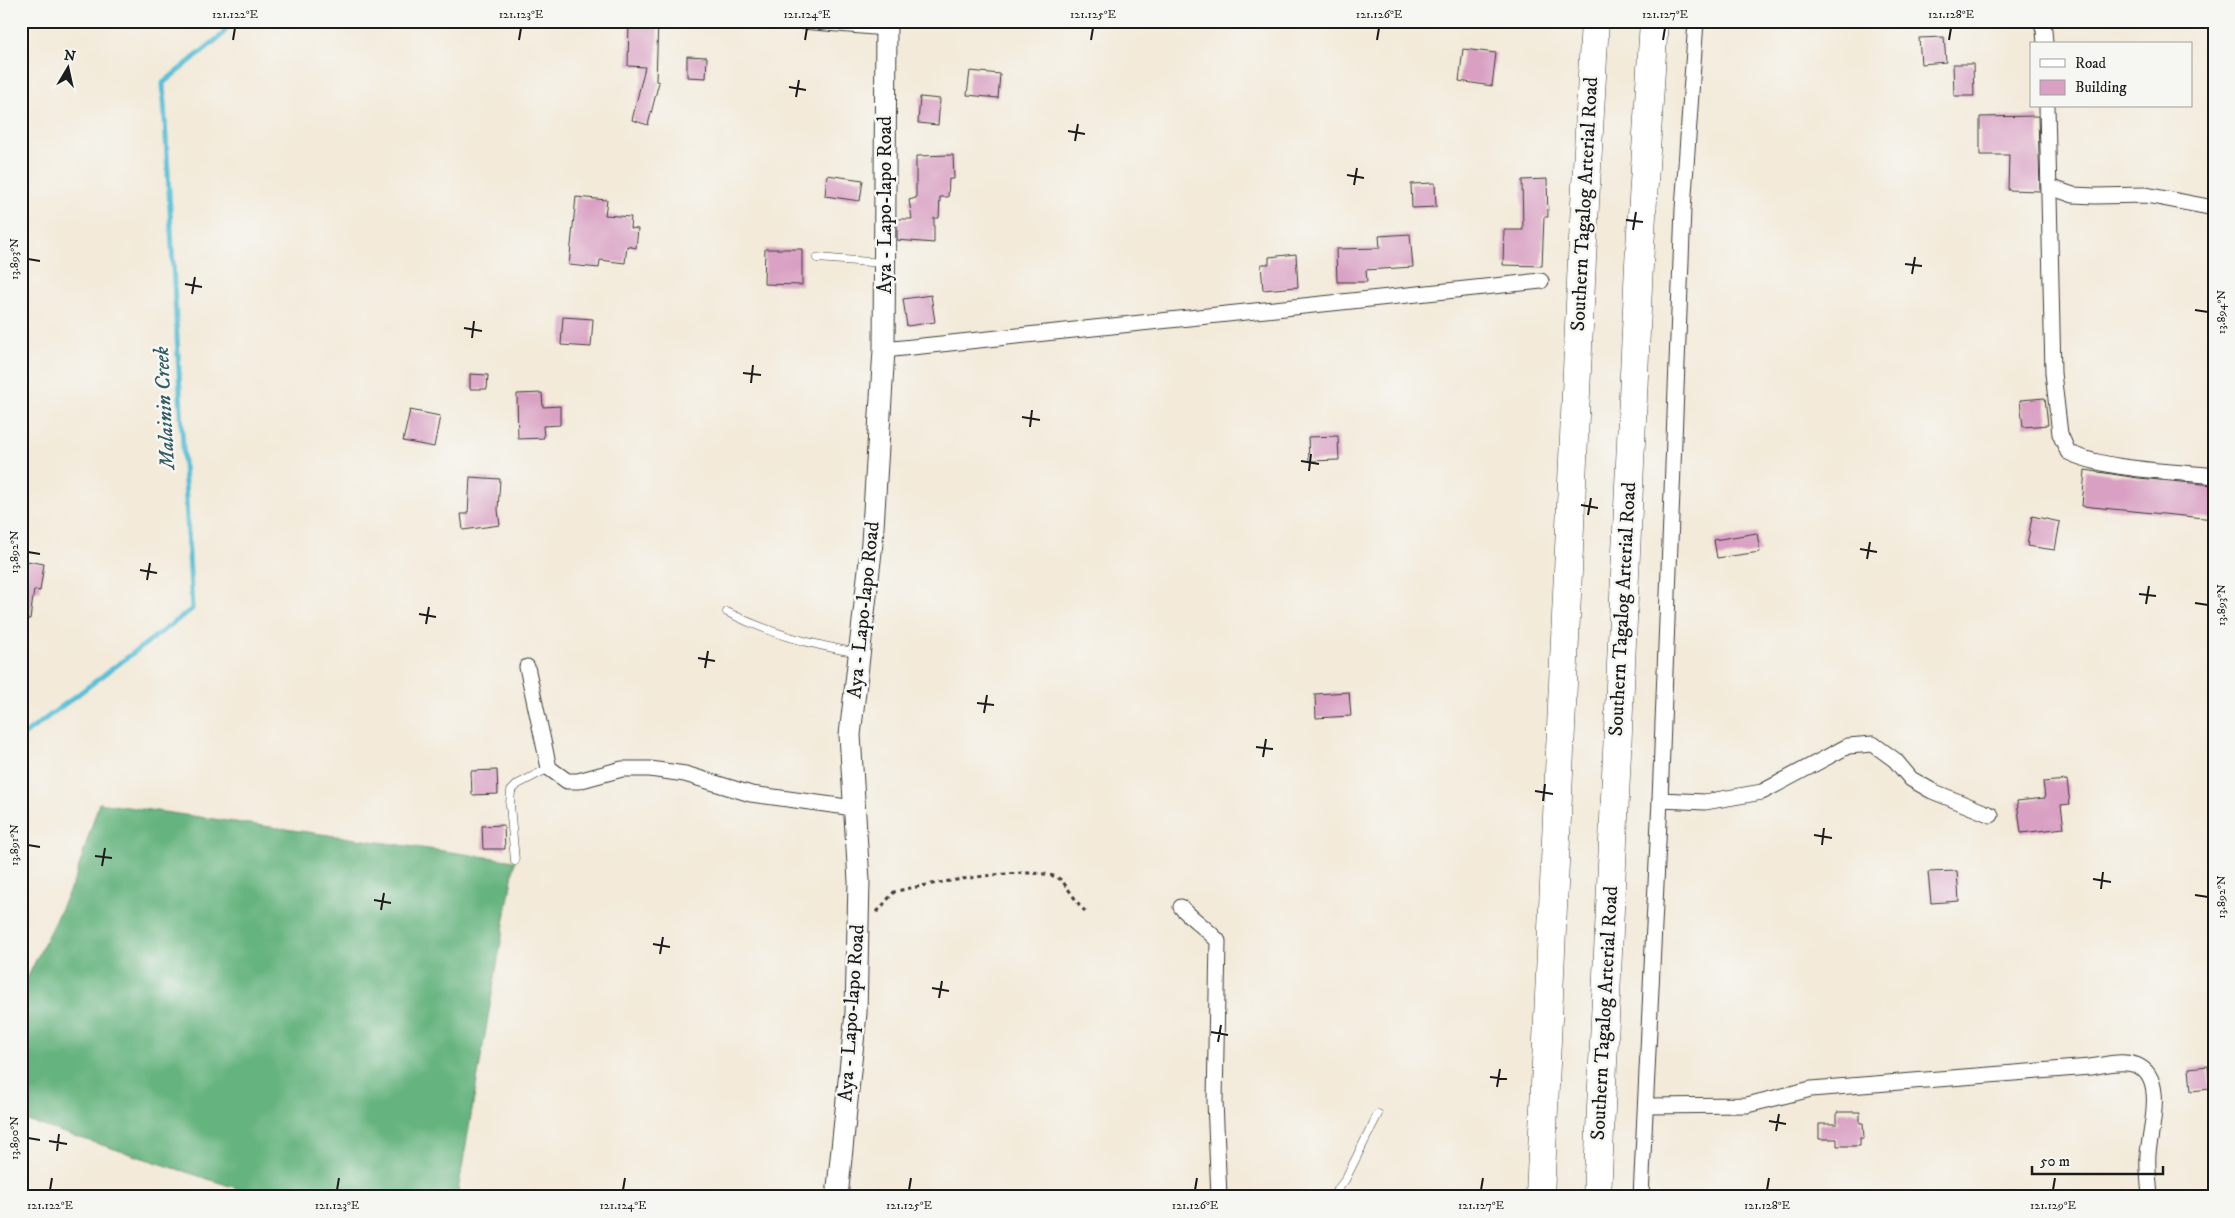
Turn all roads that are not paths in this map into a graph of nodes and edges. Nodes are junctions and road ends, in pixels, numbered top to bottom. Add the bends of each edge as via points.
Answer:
1 (802, 21) edge
2 (1595, 21) edge
3 (1654, 21) edge
4 (1696, 21) edge
5 (2041, 21) edge
6 (886, 24) edge
7 (2045, 42) edge
8 (2047, 108) edge
9 (2050, 187) junction
10 (2214, 208) edge
11 (817, 258) dead end
12 (885, 263) junction
13 (1542, 281) dead end
14 (884, 350) junction
15 (2214, 476) edge
16 (727, 612) dead end
17 (859, 653) junction
18 (527, 667) dead end
19 (549, 768) junction
20 (1660, 800) junction
21 (854, 808) junction
22 (1991, 815) dead end
23 (516, 861) dead end
24 (1181, 907) dead end
25 (1647, 1106) junction
26 (1378, 1114) dead end
27 (837, 1197) edge
28 (1219, 1197) edge
29 (1332, 1197) edge
30 (1540, 1197) edge
31 (1597, 1197) edge
32 (1641, 1197) edge
33 (2150, 1197) edge

1 - 6 street
2 - 30 highway, Southern Tagalog Arterial Road
3 - 31 highway, Southern Tagalog Arterial Road via 1638,264
4 - 20 street via 1682,219
5 - 7 street
6 - 12 street, Aya - Lapo-lapo Road
8 - 9 street
9 - 10 street via 2073,195 2146,195
9 - 15 street via 2053,373 2060,434 2068,452 2105,464
11 - 12 lane
12 - 14 street, Aya - Lapo-lapo Road
13 - 14 street
14 - 17 street, Aya - Lapo-lapo Road via 872,544
16 - 17 lane via 782,636
17 - 21 street, Aya - Lapo-lapo Road via 850,735
18 - 19 street
19 - 21 street via 567,781 622,769 650,769 685,774 751,794
19 - 23 lane via 511,791
20 - 22 street via 1705,802 1762,792 1848,746 1873,744 1895,760 1911,779
20 - 25 street
21 - 27 street, Aya - Lapo-lapo Road via 859,881 856,1013
24 - 28 street via 1218,941 1215,1101
25 - 32 street
25 - 33 street via 1747,1105 1811,1089 2117,1063 2137,1065 2151,1077 2156,1098 2148,1156
26 - 29 lane via 1345,1180

